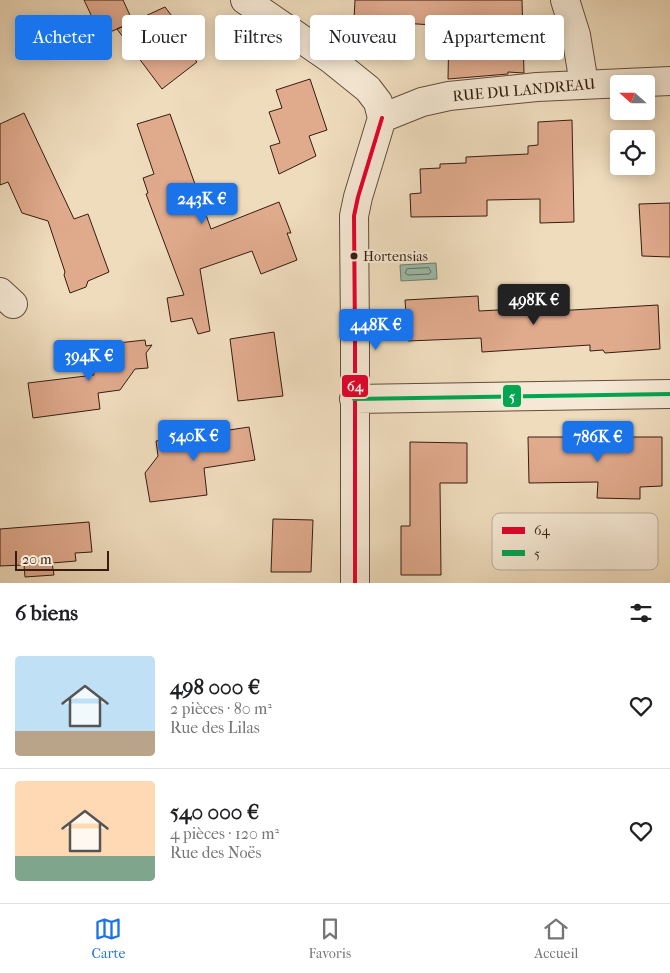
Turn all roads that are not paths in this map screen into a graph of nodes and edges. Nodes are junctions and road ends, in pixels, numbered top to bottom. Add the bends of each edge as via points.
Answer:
1 (245, 0) edge
2 (565, 0) edge
3 (670, 81) edge
4 (584, 84) junction
5 (382, 118) junction
6 (670, 394) edge
7 (354, 398) junction
8 (355, 583) edge

1 - 5 street via 368,89 378,102
2 - 4 street via 576,35
3 - 4 street, RUE DU LANDREAU
4 - 5 street, RUE DU LANDREAU via 449,96 422,102
5 - 7 street via 354,216
6 - 7 street
7 - 8 street

